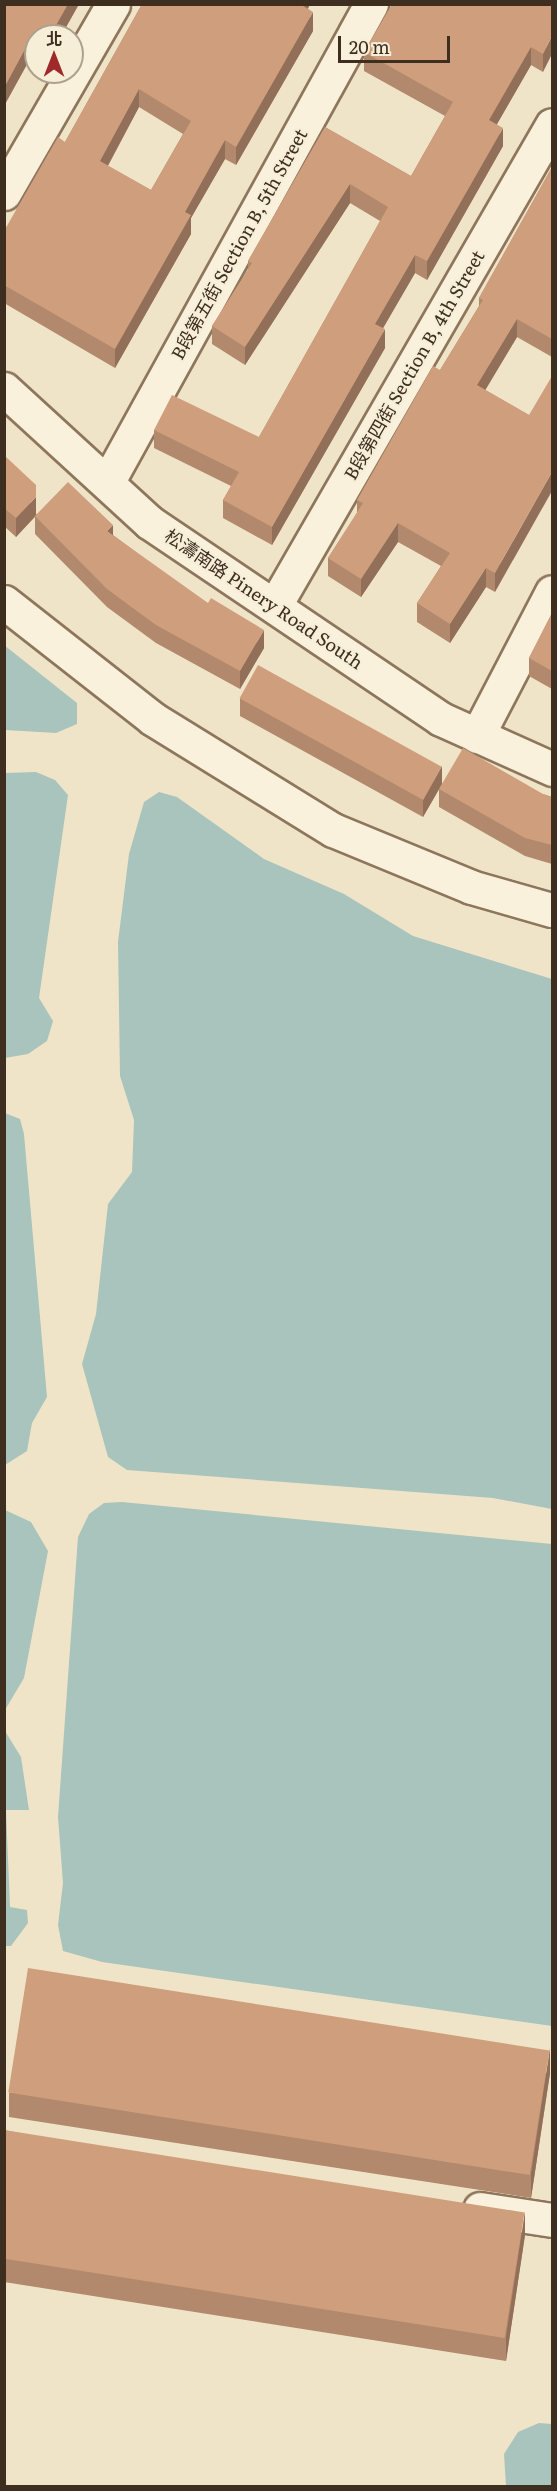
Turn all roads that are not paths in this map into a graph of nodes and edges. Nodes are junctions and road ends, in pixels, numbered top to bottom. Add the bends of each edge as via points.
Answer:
1 (113, 4) edge
2 (371, 4) edge
3 (552, 125) edge
4 (4, 193) edge
5 (4, 389) edge
6 (106, 483) junction
7 (552, 592) edge
8 (4, 602) edge
9 (275, 605) junction
10 (477, 736) junction
11 (552, 769) edge
12 (552, 910) edge
13 (448, 2204) edge
14 (552, 2220) edge

1 - 4 street
2 - 6 street, B段第五街 Section B, 5th Street
3 - 9 street, B段第四街 Section B, 4th Street
5 - 6 street, 松濤南路 Pinery Road South
6 - 9 street, 松濤南路 Pinery Road South via 149,522
7 - 10 street
8 - 12 street via 153,719 333,830 471,887
9 - 10 street, 松濤南路 Pinery Road South via 441,719
10 - 11 street, 松濤南路 Pinery Road South
13 - 14 street

